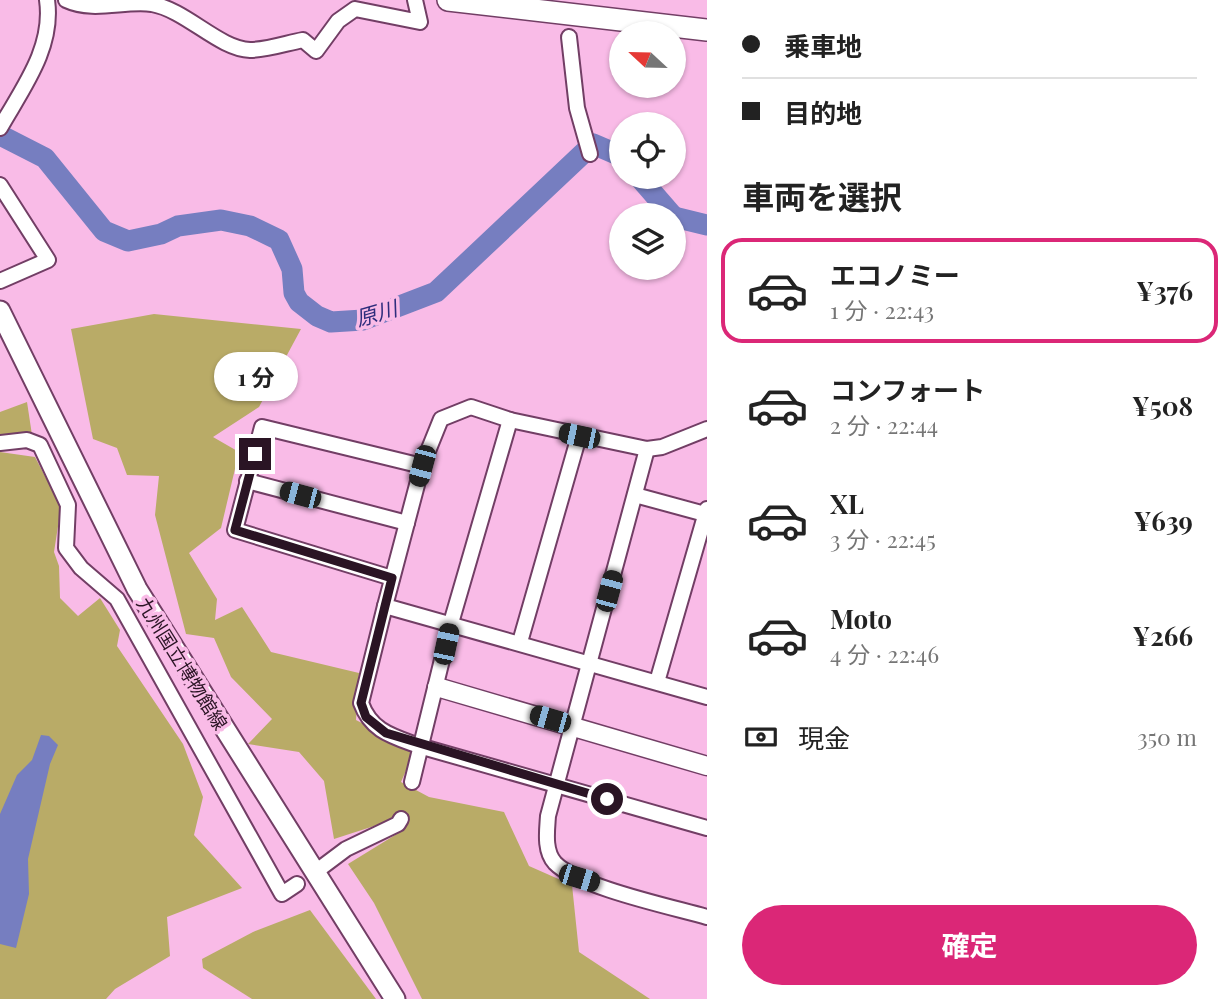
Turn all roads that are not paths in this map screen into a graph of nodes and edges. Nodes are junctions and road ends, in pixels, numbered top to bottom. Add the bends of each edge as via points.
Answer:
1 (47, 0) edge
2 (66, 0) edge
3 (415, 0) edge
4 (448, 0) edge
5 (489, 2) edge
6 (707, 30) edge
7 (569, 37) dead end
8 (0, 128) edge
9 (590, 154) dead end
10 (0, 185) edge
11 (0, 281) edge
12 (0, 311) edge
13 (510, 420) junction
14 (707, 429) edge
15 (579, 436) junction
16 (0, 443) edge
17 (647, 449) junction
18 (422, 466) junction
19 (247, 481) junction
20 (635, 495) junction
21 (706, 512) edge
22 (407, 523) junction
23 (392, 578) junction
24 (385, 606) junction
25 (451, 623) junction
26 (520, 642) junction
27 (589, 663) junction
28 (657, 682) junction
29 (437, 687) junction
30 (707, 697) edge
31 (573, 726) junction
32 (419, 746) junction
33 (707, 765) edge
34 (412, 782) dead end
35 (557, 784) junction
36 (401, 819) dead end
37 (707, 828) edge
38 (323, 867) dead end
39 (297, 884) dead end
40 (707, 917) edge
41 (395, 999) edge

1 - 8 street via 48,32 36,66
2 - 3 street via 101,6 156,4 249,50 303,40 316,51 338,21 355,9 420,22
4 - 5 main road
5 - 6 main road
7 - 9 street via 577,108
10 - 11 street via 48,260
12 - 41 main road, 九州国立博物館線 via 137,589
13 - 15 street
13 - 18 street via 471,407 441,419
13 - 25 street
14 - 17 street
15 - 17 street
15 - 26 street
16 - 39 street via 27,440 40,445 68,505 66,548 81,568 117,598 282,894
17 - 20 street
18 - 19 street via 262,427
18 - 22 street
19 - 22 street
19 - 23 street via 235,530
20 - 21 street
20 - 27 street
21 - 28 street
22 - 23 street
23 - 24 street
24 - 25 street
24 - 32 street via 361,703 375,728
25 - 26 street
25 - 29 street
26 - 27 street
27 - 28 street
27 - 31 street
28 - 30 street
29 - 31 street
29 - 32 street
31 - 33 street
31 - 35 street
32 - 34 street
32 - 35 street
35 - 37 street
35 - 40 street via 548,816 547,844 554,862 579,878
36 - 38 street

